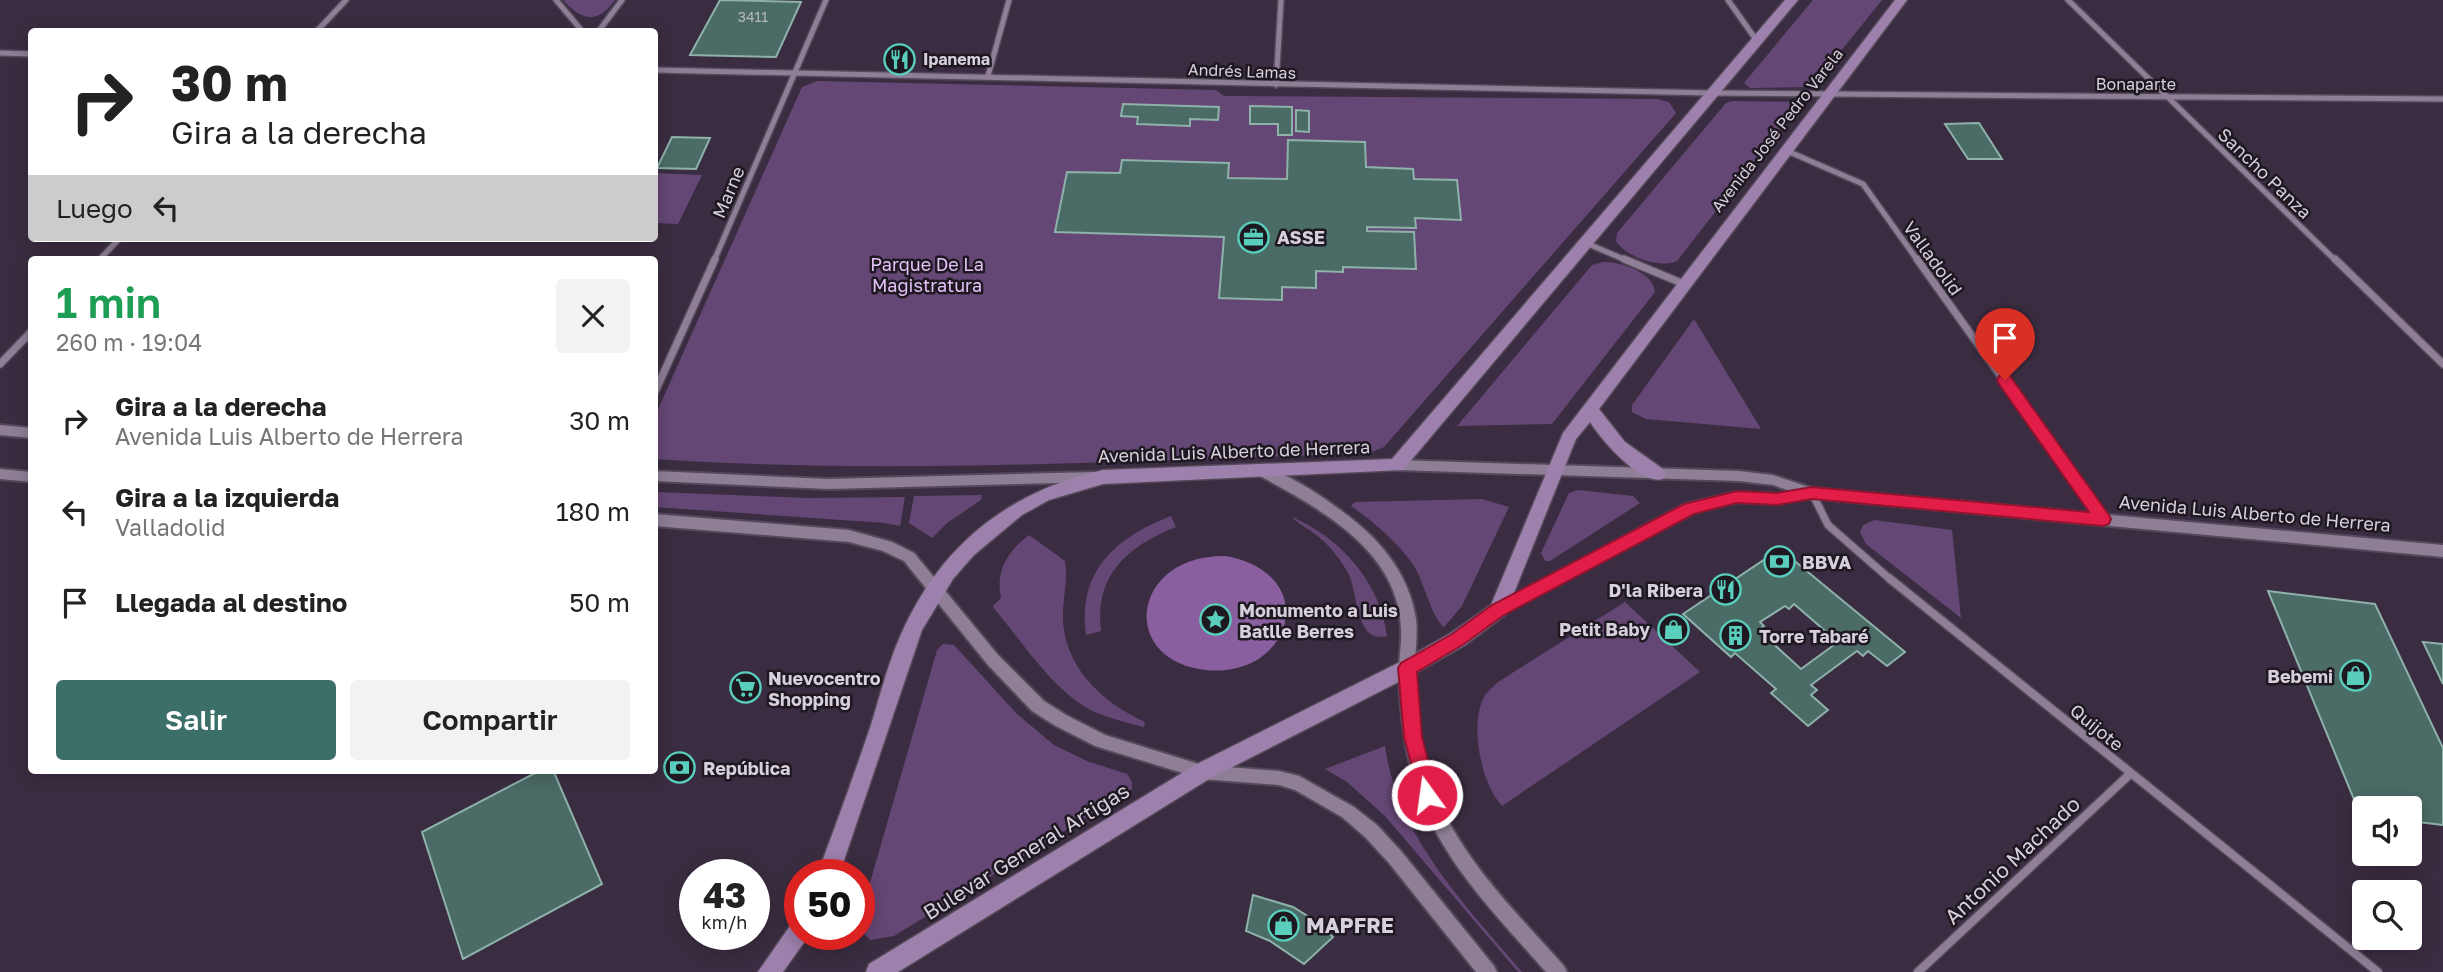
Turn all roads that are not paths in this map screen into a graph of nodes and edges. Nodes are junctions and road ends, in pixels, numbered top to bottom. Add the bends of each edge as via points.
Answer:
1 (346, 0) edge
2 (556, 0) edge
3 (622, 0) edge
4 (826, 0) edge
5 (1009, 0) edge
6 (1282, 0) edge
7 (1728, 0) edge
8 (1792, 0) edge
9 (1901, 0) edge
10 (2068, 0) edge
11 (320, 28) edge
12 (580, 28) edge
13 (602, 28) edge
14 (1757, 41) junction
15 (0, 53) edge
16 (28, 54) edge
17 (658, 70) edge
18 (794, 72) junction
19 (988, 76) junction
20 (1276, 85) junction
21 (1712, 93) junction
22 (1830, 94) junction
23 (2165, 96) junction
24 (2443, 99) edge
25 (1785, 150) junction
26 (116, 242) edge
27 (1585, 243) junction
28 (103, 256) edge
29 (1684, 284) junction
30 (28, 335) edge
31 (0, 364) edge
32 (2443, 364) edge
33 (658, 386) edge
34 (1591, 409) junction
35 (0, 430) edge
36 (28, 433) edge
37 (1397, 466) junction
38 (1554, 470) junction
39 (1265, 472) junction
40 (0, 474) edge
41 (1657, 474) junction
42 (658, 476) edge
43 (28, 477) edge
44 (1103, 477) junction
45 (1812, 493) junction
46 (2103, 519) junction
47 (658, 520) edge
48 (2443, 551) edge
49 (937, 589) junction
50 (1498, 610) junction
51 (1407, 668) junction
52 (1202, 772) junction
53 (2130, 774) junction
54 (833, 859) edge
55 (786, 950) edge
56 (769, 972) edge
57 (877, 972) edge
58 (1488, 972) edge
59 (1558, 972) edge
60 (1918, 972) edge
61 (2378, 972) edge

1 - 11 street
2 - 12 street
3 - 13 street
4 - 18 street, Marne
5 - 19 street
6 - 20 street
7 - 14 street
8 - 14 main road
9 - 22 main road, Avenida José Pedro Varela
10 - 23 street, Sancho Panza
14 - 21 main road
15 - 16 street
17 - 18 street, Andrés Lamas
18 - 19 street, Andrés Lamas
18 - 33 street, Marne
19 - 20 street, Andrés Lamas
20 - 21 street, Andrés Lamas
21 - 22 street, Andrés Lamas
21 - 27 main road
22 - 23 street, Bonaparte
22 - 25 main road, Avenida José Pedro Varela
23 - 24 street, Bonaparte
23 - 32 street, Sancho Panza
25 - 29 main road, Avenida José Pedro Varela
25 - 46 street, Valladolid via 1863,184
26 - 28 street
27 - 29 street
27 - 37 main road
29 - 34 main road, Avenida José Pedro Varela
30 - 31 street
34 - 38 main road, Avenida José Pedro Varela via 1569,437
34 - 41 main road via 1605,435
35 - 36 main road
37 - 38 main road, Avenida Luis Alberto de Herrera
37 - 39 main road, Avenida Luis Alberto de Herrera
38 - 41 main road, Avenida Luis Alberto de Herrera
38 - 50 main road, Avenida José Pedro Varela
39 - 44 main road, Avenida Luis Alberto de Herrera
39 - 51 main road via 1346,520 1387,562 1408,615
40 - 43 main road
41 - 45 main road, Avenida Luis Alberto de Herrera via 1773,480
42 - 44 main road, Avenida Luis Alberto de Herrera via 828,484
44 - 49 main road via 1059,486 1005,517 962,552
45 - 46 main road, Avenida Luis Alberto de Herrera
45 - 50 main road, Avenida Luis Alberto de Herrera via 1777,499 1737,497 1690,508
45 - 53 street, Quijote via 1828,525 1860,556
46 - 48 main road, Avenida Luis Alberto de Herrera
47 - 49 main road via 865,539 909,557
49 - 52 main road via 993,660 1038,706 1101,741
49 - 54 main road via 913,627
50 - 51 main road, Avenida Luis Alberto de Herrera
51 - 52 main road, Bulevar General Artigas
51 - 59 main road via 1413,737 1427,795 1471,869
52 - 57 main road, Bulevar General Artigas
52 - 58 main road via 1279,778 1310,789 1348,812 1395,857
53 - 60 street, Antonio Machado
53 - 61 street, Quijote
55 - 56 main road

